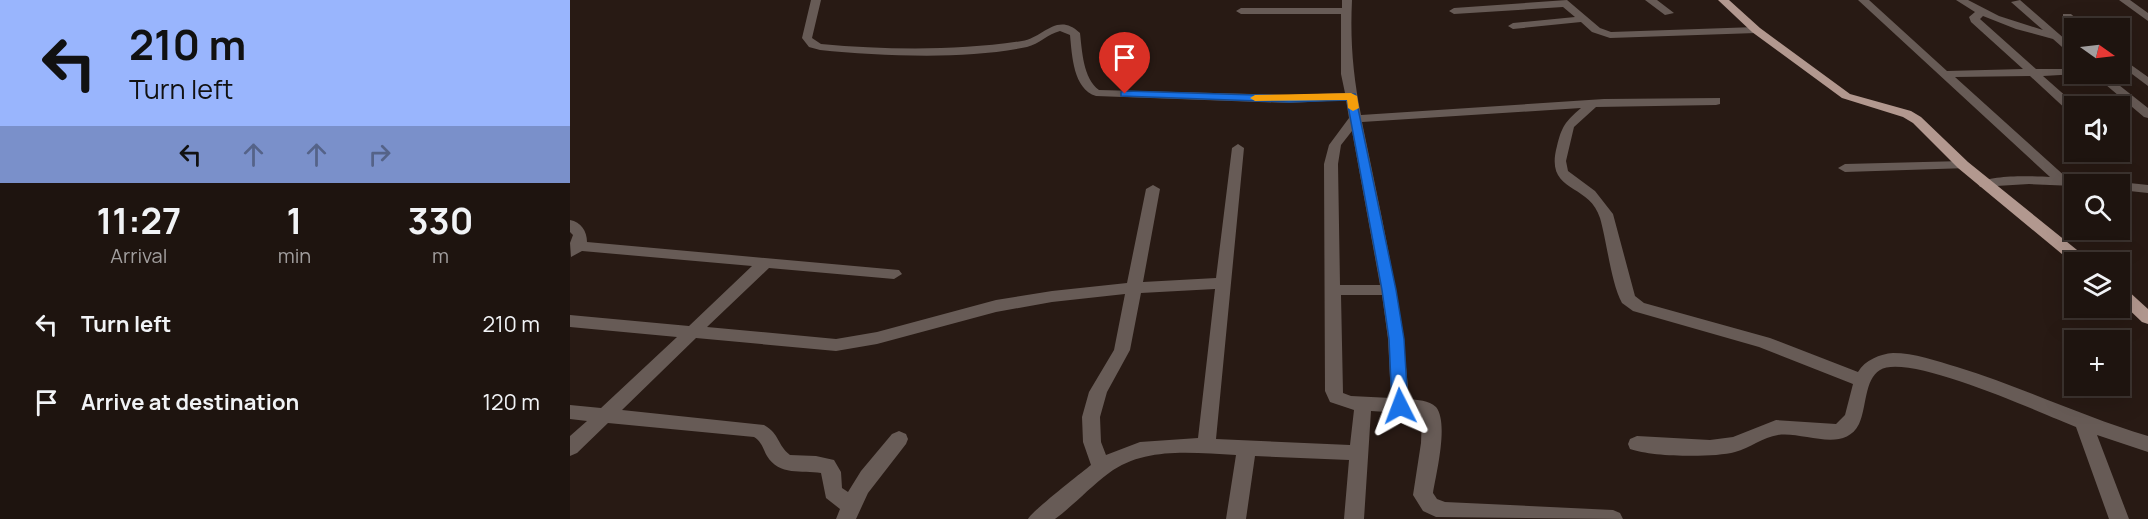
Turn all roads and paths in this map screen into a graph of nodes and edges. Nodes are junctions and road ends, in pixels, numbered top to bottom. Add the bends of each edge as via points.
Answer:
1 (816, 0) edge
2 (1650, 0) edge
3 (1723, 0) edge
4 (1863, 0) edge
5 (1961, 0) edge
6 (2124, 0) edge
7 (1563, 2) edge
8 (2016, 2) dead end
9 (1346, 5) edge
10 (1241, 10) dead end
11 (1454, 11) dead end
12 (1670, 13) dead end
13 (1981, 13) junction
14 (2067, 16) dead end
15 (2070, 18) edge
16 (2148, 18) edge
17 (1583, 19) junction
18 (1513, 26) dead end
19 (1756, 30) junction
20 (2057, 37) junction
21 (2064, 43) edge
22 (2130, 65) edge
23 (2148, 67) edge
24 (2130, 70) edge
25 (2031, 72) junction
26 (2064, 72) edge
27 (1946, 74) junction
28 (2148, 83) edge
29 (2111, 84) edge
30 (1351, 96) junction
31 (1716, 101) dead end
32 (2064, 101) edge
33 (1592, 104) junction
34 (2148, 114) edge
35 (1355, 119) junction
36 (1238, 148) dead end
37 (1963, 165) junction
38 (1845, 168) dead end
39 (2062, 181) joint
40 (1985, 184) junction
41 (2130, 187) edge
42 (1153, 189) dead end
43 (2148, 189) edge
44 (570, 224) edge
45 (573, 249) edge
46 (2070, 252) edge
47 (765, 263) junction
48 (894, 274) dead end
49 (1224, 283) junction
50 (1134, 287) junction
51 (1332, 290) junction
52 (1389, 290) junction
53 (2130, 303) edge
54 (2148, 318) edge
55 (570, 321) edge
56 (692, 332) junction
57 (1861, 380) junction
58 (1363, 404) junction
59 (1400, 406) junction
60 (570, 412) edge
61 (604, 415) junction
62 (2083, 422) junction
63 (899, 440) dead end
64 (1637, 444) dead end
65 (2148, 444) edge
66 (1206, 446) junction
67 (570, 448) edge
68 (1247, 448) junction
69 (1359, 453) junction
70 (1101, 467) junction
71 (848, 512) edge
72 (1461, 516) edge
73 (1038, 519) edge
74 (1236, 519) edge
75 (1354, 519) edge
76 (1613, 519) edge
77 (2119, 519) edge

1 - 30 street via 807,38 820,47 996,48 1030,44 1049,30 1066,29 1075,33 1077,59 1087,87 1096,93 1289,99
2 - 12 street
3 - 19 main road
4 - 27 street
5 - 13 street
6 - 16 street
7 - 11 street
7 - 17 street
8 - 20 street
9 - 10 street
9 - 30 street
13 - 20 street
13 - 25 street via 1975,20
14 - 15 street
17 - 18 street
17 - 19 street via 1602,33 1620,36
19 - 37 main road via 1845,96 1917,120
20 - 21 street
22 - 23 street
24 - 28 street
25 - 26 street
25 - 27 street
25 - 32 street
27 - 39 street
29 - 34 street
30 - 35 street
31 - 33 street
33 - 35 street
33 - 57 street via 1568,126 1559,161 1566,178 1600,204 1606,214 1628,299 1639,307 1764,342
35 - 51 street via 1335,145 1331,164
35 - 52 street
36 - 49 street
37 - 38 street
37 - 40 main road
39 - 40 street
40 - 46 main road
41 - 43 street
42 - 50 street
44 - 45 street via 580,234
45 - 47 street
47 - 48 street
47 - 56 street
49 - 50 street
49 - 66 street
50 - 56 street via 1050,295 993,306 860,343 836,345
50 - 70 street via 1122,350 1098,392 1091,417 1092,442
51 - 52 street
51 - 58 street via 1334,391 1341,402
52 - 59 street
53 - 54 main road
55 - 56 street
56 - 61 street
57 - 62 street via 1872,366 1890,360 1919,363 1995,387
57 - 64 street via 1852,421 1843,430 1781,426 1731,446
58 - 59 street
58 - 69 street
59 - 72 street via 1420,407 1431,416 1423,495 1430,505
60 - 61 street
61 - 67 street
61 - 71 street via 757,430 768,436 774,456 781,461 828,466 833,492
62 - 65 street
62 - 77 street
63 - 71 street via 865,480
66 - 68 street
66 - 70 street via 1150,448 1126,454
68 - 69 street
68 - 74 street
69 - 75 street
70 - 73 street via 1056,509
72 - 76 street

